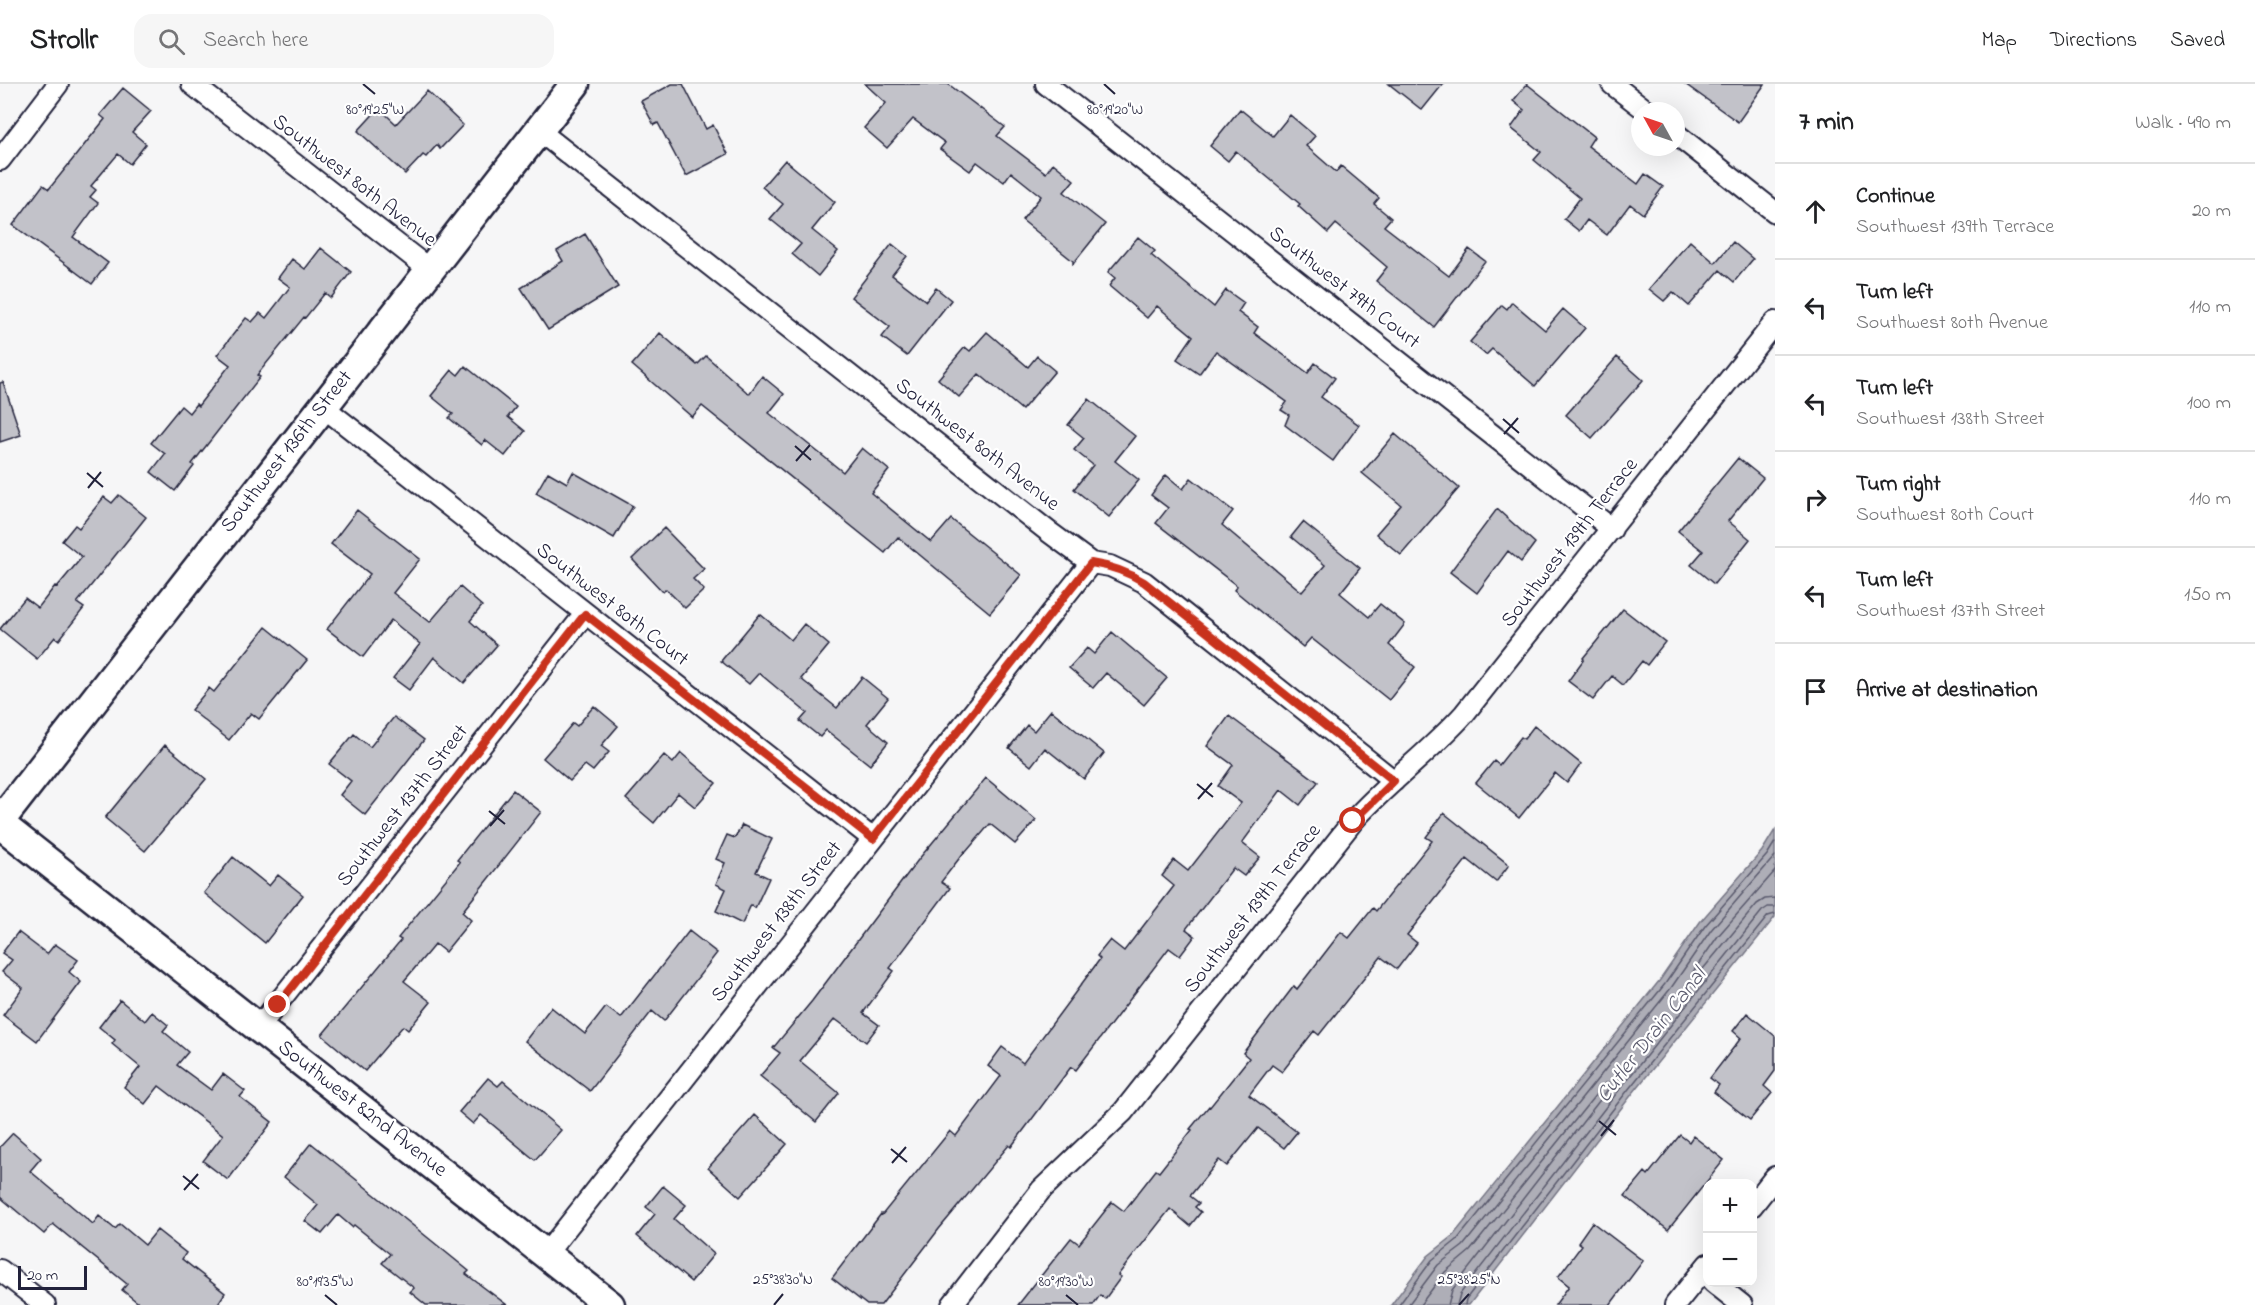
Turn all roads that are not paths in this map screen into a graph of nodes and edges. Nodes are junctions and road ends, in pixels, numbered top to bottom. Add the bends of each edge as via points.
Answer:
1 (58, 84) edge
2 (192, 84) edge
3 (575, 84) edge
4 (1046, 84) edge
5 (1612, 84) edge
6 (1635, 102) edge
7 (538, 130) junction
8 (1685, 141) edge
9 (0, 160) edge
10 (1775, 212) edge
11 (430, 270) junction
12 (1775, 322) edge
13 (322, 406) junction
14 (1612, 529) junction
15 (1091, 563) junction
16 (585, 614) junction
17 (1394, 781) junction
18 (0, 822) edge
19 (873, 839) junction
20 (260, 1028) junction
21 (1775, 1178) edge
22 (1757, 1200) edge
23 (546, 1254) junction
24 (0, 1270) edge
25 (1703, 1278) edge
26 (1722, 1287) edge
27 (45, 1305) edge
28 (610, 1305) edge
29 (952, 1305) edge
30 (1675, 1305) edge
31 (1742, 1305) edge

1 - 9 street
2 - 11 street, Southwest 80th Avenue
3 - 7 street, Southwest 136th Street
4 - 14 street, Southwest 79th Court
5 - 6 street
7 - 11 street, Southwest 136th Street
7 - 15 street, Southwest 80th Avenue
8 - 10 street
11 - 13 street, Southwest 136th Street
12 - 14 street, Southwest 139th Terrace
13 - 16 street, Southwest 80th Court
13 - 18 street, Southwest 136th Street
14 - 17 street, Southwest 139th Terrace via 1464,714
15 - 17 street, Southwest 80th Avenue via 1110,566 1144,582
15 - 19 street, Southwest 138th Street
16 - 19 street, Southwest 80th Court
16 - 20 street, Southwest 137th Street
17 - 29 street, Southwest 139th Terrace via 1353,821 1123,1112 1041,1190
18 - 20 street, Southwest 82nd Avenue
19 - 23 street, Southwest 138th Street
20 - 23 street, Southwest 82nd Avenue
21 - 22 street
23 - 28 street, Southwest 82nd Avenue
24 - 27 street
25 - 30 street
26 - 31 street

